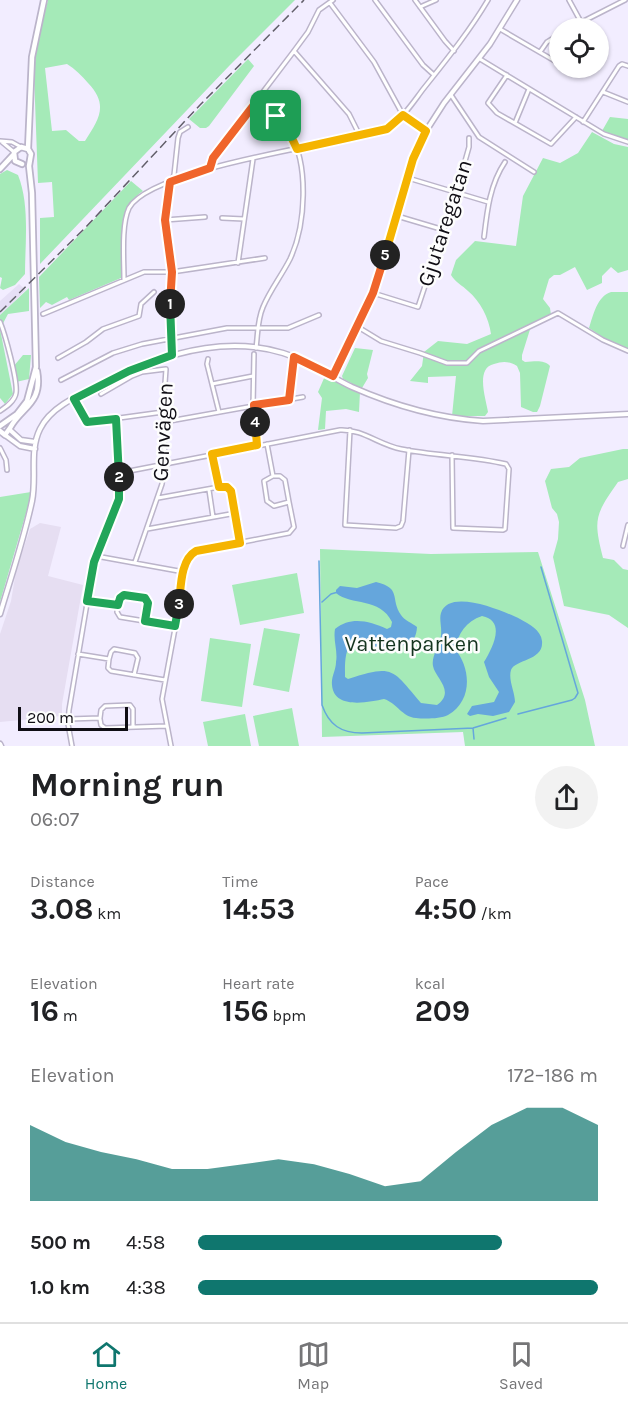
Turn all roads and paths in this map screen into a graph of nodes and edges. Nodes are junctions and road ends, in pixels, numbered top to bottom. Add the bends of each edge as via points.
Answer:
1 (44, 0) edge
2 (333, 0) edge
3 (375, 0) edge
4 (415, 0) edge
5 (436, 0) edge
6 (488, 0) edge
7 (517, 0) edge
8 (569, 0) edge
9 (625, 0) edge
10 (330, 3) junction
11 (420, 7) junction
12 (578, 18) edge
13 (591, 18) edge
14 (500, 29) junction
15 (549, 40) edge
16 (294, 51) junction
17 (454, 51) junction
18 (540, 52) junction
19 (549, 57) edge
20 (480, 59) junction
21 (628, 66) edge
22 (434, 75) junction
23 (507, 75) junction
24 (529, 89) junction
25 (603, 92) junction
26 (451, 95) junction
27 (257, 101) junction
28 (628, 102) edge
29 (403, 115) junction
30 (576, 117) junction
31 (583, 122) junction
32 (515, 123) junction
33 (188, 128) dead end
34 (426, 131) junction
35 (360, 136) junction
36 (469, 138) dead end
37 (0, 141) edge
38 (628, 142) edge
39 (24, 147) junction
40 (297, 149) junction
41 (14, 153) junction
42 (253, 159) junction
43 (29, 160) junction
44 (505, 162) dead end
45 (21, 164) junction
46 (1, 168) edge
47 (210, 168) junction
48 (534, 172) dead end
49 (408, 178) junction
50 (170, 182) junction
51 (31, 183) junction
52 (456, 192) junction
53 (488, 202) junction
54 (397, 216) junction
55 (206, 217) dead end
56 (222, 218) dead end
57 (244, 219) junction
58 (165, 220) junction
59 (444, 230) junction
60 (484, 237) dead end
61 (265, 258) dead end
62 (238, 263) junction
63 (172, 272) junction
64 (124, 280) junction
65 (154, 292) dead end
66 (373, 293) junction
67 (43, 314) dead end
68 (319, 315) dead end
69 (0, 322) edge
70 (257, 327) junction
71 (358, 327) junction
72 (170, 338) junction
73 (256, 348) junction
74 (628, 351) edge
75 (254, 354) dead end
76 (172, 355) junction
77 (294, 357) junction
78 (58, 358) dead end
79 (208, 359) dead end
80 (36, 367) junction
81 (253, 376) junction
82 (333, 376) junction
83 (61, 380) dead end
84 (212, 384) junction
85 (101, 394) dead end
86 (303, 397) dead end
87 (74, 399) junction
88 (289, 400) junction
89 (254, 405) junction
90 (0, 411) edge
91 (163, 412) junction
92 (219, 412) junction
93 (628, 414) edge
94 (116, 419) junction
95 (164, 422) junction
96 (1, 424) edge
97 (10, 429) junction
98 (350, 430) junction
99 (2, 434) edge
100 (35, 442) junction
101 (267, 444) junction
102 (257, 445) junction
103 (0, 448) edge
104 (35, 448) junction
105 (409, 450) junction
106 (212, 454) junction
107 (452, 455) junction
108 (165, 464) junction
109 (6, 470) dead end
110 (119, 473) junction
111 (273, 476) junction
112 (219, 487) junction
113 (209, 490) junction
114 (158, 498) junction
115 (289, 502) junction
116 (236, 513) junction
117 (213, 518) junction
118 (628, 525) edge
119 (147, 529) junction
120 (240, 543) junction
121 (623, 546) dead end
122 (96, 556) junction
123 (135, 562) junction
124 (184, 572) junction
125 (87, 601) junction
126 (118, 605) junction
127 (0, 614) edge
128 (145, 621) junction
129 (175, 626) junction
130 (78, 654) junction
131 (109, 659) junction
132 (134, 675) junction
133 (165, 680) junction
134 (100, 718) junction
135 (69, 719) junction
136 (167, 726) junction
137 (134, 727) junction
138 (72, 746) edge
139 (171, 746) edge

1 - 39 main road via 34,44 30,124
2 - 10 street
3 - 22 street
4 - 11 street
5 - 11 street
6 - 17 street
7 - 14 street
8 - 12 street
9 - 13 street
10 - 16 street via 319,10
10 - 29 street via 374,62
11 - 17 street
14 - 18 street
14 - 20 street
15 - 18 street
16 - 27 street
16 - 35 street via 349,114
17 - 22 street
18 - 19 street
20 - 23 street
20 - 26 street
21 - 25 street via 622,64
22 - 29 street
23 - 24 street
23 - 32 street via 488,103
24 - 30 street
24 - 32 street
25 - 28 street
25 - 31 street
26 - 34 street
26 - 48 street via 479,137
27 - 40 street via 286,127
27 - 47 street via 213,158
29 - 34 street
29 - 35 street via 387,129
30 - 31 street
30 - 32 street via 550,144
31 - 38 street via 609,137
33 - 50 street via 180,132
34 - 49 street
35 - 40 street
36 - 52 street, Gjutaregatan
37 - 39 street
37 - 41 street
39 - 41 main road
39 - 43 main road via 31,153
40 - 42 street
40 - 70 street via 302,214 290,259 267,298
41 - 45 main road via 15,161
41 - 46 main road
42 - 47 street
42 - 57 street
43 - 45 main road
43 - 51 main road
44 - 53 street
45 - 46 main road
45 - 51 main road
47 - 50 street
49 - 52 street
49 - 54 street
50 - 58 street
50 - 64 street via 145,192 128,211
51 - 80 main road
52 - 53 street
52 - 59 street, Gjutaregatan
53 - 60 street
54 - 59 street
54 - 66 street
55 - 58 street
56 - 57 street
57 - 62 street
58 - 63 street
59 - 66 street, Gjutaregatan via 418,307
61 - 62 street
62 - 63 street
63 - 64 street via 144,272
63 - 72 street
64 - 67 street
65 - 78 street via 141,304 139,316 103,329
66 - 71 street
68 - 70 street via 293,327
69 - 90 street via 16,391 12,401
70 - 72 street
70 - 73 street
71 - 74 street via 381,341 429,358 463,364 479,351 558,313
71 - 82 street
72 - 76 street
72 - 83 street via 113,353
73 - 76 street via 212,347
73 - 77 street
75 - 81 street
76 - 87 street via 129,371
77 - 82 street
77 - 88 street
79 - 84 street
80 - 96 main road via 27,402
80 - 97 main road via 34,397
81 - 84 street
81 - 89 street
82 - 93 street via 405,408 462,420
84 - 92 street
85 - 91 street, Genvägen via 142,372 166,369
86 - 88 street
87 - 94 street via 87,422
87 - 100 street via 45,420
88 - 89 street
89 - 92 street
89 - 102 street
91 - 94 street
91 - 95 street, Genvägen
92 - 95 street
94 - 110 street
95 - 108 street, Genvägen
96 - 97 main road
97 - 99 main road
97 - 100 street via 22,440
98 - 101 street
98 - 105 street
98 - 105 street via 345,525 401,526
99 - 104 street via 20,446
100 - 104 street
101 - 102 street
101 - 111 street
102 - 106 street
103 - 109 street
104 - 127 street via 32,502
105 - 107 street
106 - 108 street
106 - 112 street
107 - 107 street via 509,465 506,529 452,526
108 - 110 street
108 - 114 street, Genvägen
110 - 122 street via 119,499
111 - 115 street via 285,480
111 - 115 street via 264,481 267,501 274,506
112 - 113 street
112 - 116 street via 230,489
113 - 114 street
113 - 117 street
114 - 119 street, Genvägen
115 - 120 street via 294,527 289,533
116 - 117 street
116 - 120 street
117 - 119 street
118 - 121 street
119 - 123 street, Genvägen
120 - 124 street via 196,551 188,558
122 - 123 street
122 - 125 street
123 - 124 street
124 - 129 street
125 - 126 street
125 - 130 street
126 - 128 street via 120,617
126 - 128 street via 124,595 145,598
128 - 129 street
129 - 133 street
130 - 131 street
130 - 135 street
131 - 132 street via 111,671
131 - 132 street via 114,649 135,653 138,658
132 - 133 street
133 - 136 street via 162,703
134 - 135 street
134 - 137 street via 105,728
134 - 137 street via 105,706 130,705
135 - 138 street
136 - 137 street
136 - 139 street

